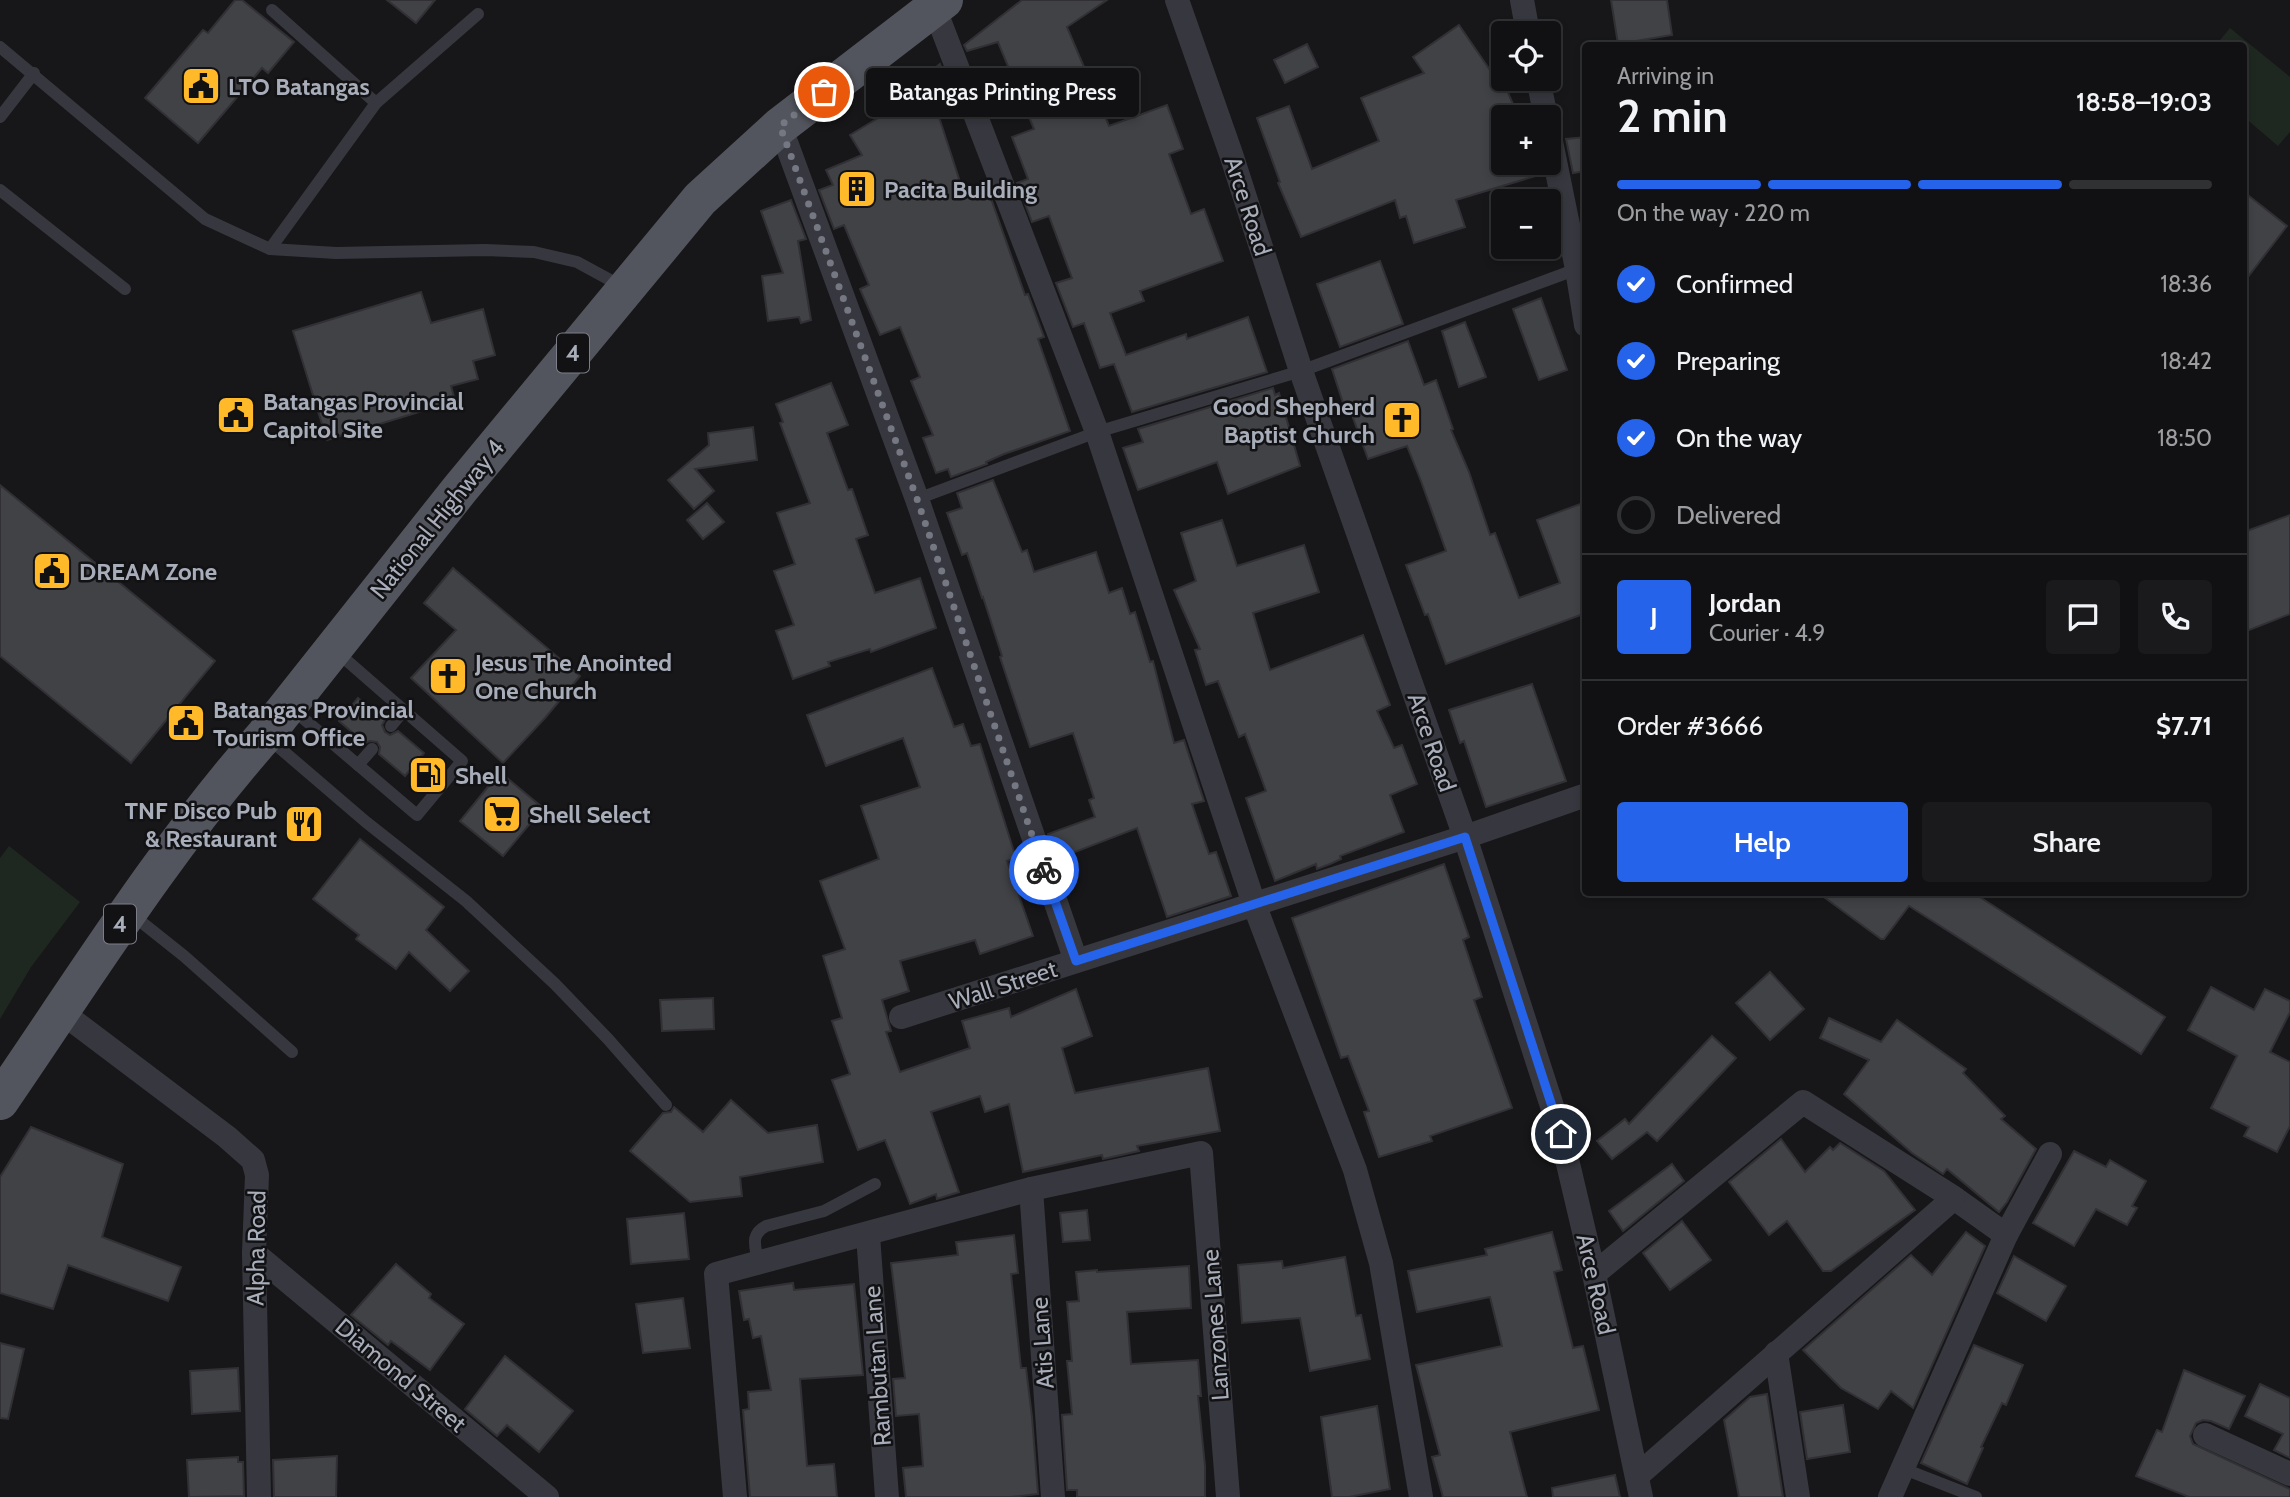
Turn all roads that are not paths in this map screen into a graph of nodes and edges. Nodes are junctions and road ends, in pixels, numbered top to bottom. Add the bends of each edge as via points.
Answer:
1 (1177, 0) edge
2 (1522, 0) edge
3 (939, 4) edge
4 (272, 10) dead end
5 (478, 14) dead end
6 (1526, 21) edge
7 (0, 47) edge
8 (33, 73) junction
9 (376, 103) junction
10 (0, 117) edge
11 (780, 126) junction
12 (1558, 175) edge
13 (0, 190) edge
14 (270, 249) junction
15 (1577, 268) junction
16 (626, 288) junction
17 (125, 289) dead end
18 (1582, 300) edge
19 (1301, 371) junction
20 (1097, 432) junction
21 (917, 499) junction
22 (334, 649) junction
23 (288, 706) junction
24 (404, 710) junction
25 (391, 726) dead end
26 (265, 735) junction
27 (372, 749) dead end
28 (358, 765) junction
29 (1582, 796) edge
30 (1465, 837) junction
31 (1254, 904) junction
32 (128, 912) junction
33 (1076, 961) junction
34 (60, 1011) junction
35 (901, 1017) dead end
36 (292, 1052) dead end
37 (0, 1101) edge
38 (666, 1105) dead end
39 (2050, 1154) dead end
40 (875, 1184) dead end
41 (1031, 1189) junction
42 (1954, 1198) junction
43 (868, 1235) junction
44 (2006, 1235) junction
45 (254, 1253) junction
46 (758, 1263) junction
47 (1594, 1274) junction
48 (1776, 1353) junction
49 (2205, 1435) dead end
50 (1904, 1469) junction
51 (2290, 1474) edge
52 (1639, 1487) edge
53 (259, 1497) edge
54 (547, 1497) edge
55 (735, 1497) edge
56 (887, 1497) edge
57 (1053, 1497) edge
58 (1228, 1497) edge
59 (1421, 1497) edge
60 (1798, 1497) edge
61 (1890, 1497) edge
62 (1976, 1497) edge

1 - 19 street, Arce Road
2 - 6 street
3 - 11 main road, National Highway 4 / 4
3 - 20 street
4 - 9 lane
5 - 9 lane
7 - 8 lane
8 - 10 lane
8 - 14 lane via 205,219
9 - 14 lane
11 - 16 main road, National Highway 4 / 4 via 700,199
11 - 21 street
12 - 15 street
13 - 17 lane
14 - 16 lane via 534,252 577,262
15 - 18 street
15 - 19 lane
16 - 22 main road, National Highway 4 / 4
19 - 20 lane
19 - 30 street, Arce Road
20 - 21 lane
20 - 31 street
21 - 33 street
22 - 23 main road, National Highway 4 / 4
22 - 24 lane
23 - 26 main road, National Highway 4 / 4
23 - 28 lane
24 - 25 lane
24 - 28 lane via 463,761 416,815
26 - 32 main road, National Highway 4 / 4
26 - 38 lane via 466,901 608,1038
27 - 28 lane
29 - 30 street, Wall Street
30 - 31 street, Wall Street
30 - 47 street, Arce Road via 1561,1134
31 - 33 street, Wall Street
31 - 59 street via 1355,1170 1370,1223
32 - 34 main road, National Highway 4 / 4
32 - 36 lane
33 - 35 street, Wall Street
34 - 37 main road, National Highway 4 / 4
34 - 45 street, Alpha Road via 253,1160 257,1175
39 - 44 street
40 - 46 lane via 824,1211 760,1229 755,1238
41 - 43 street
41 - 57 street, Atis Lane
41 - 58 street, Lanzones Lane via 1201,1153
42 - 44 street
42 - 47 street via 1803,1102
42 - 48 street
43 - 46 street
43 - 56 street, Rambutan Lane
44 - 50 street
45 - 53 street, Alpha Road
45 - 54 street, Diamond Street
46 - 55 street via 716,1274
47 - 52 street, Arce Road
48 - 52 street
48 - 60 street
49 - 51 street
50 - 61 street
50 - 62 lane

